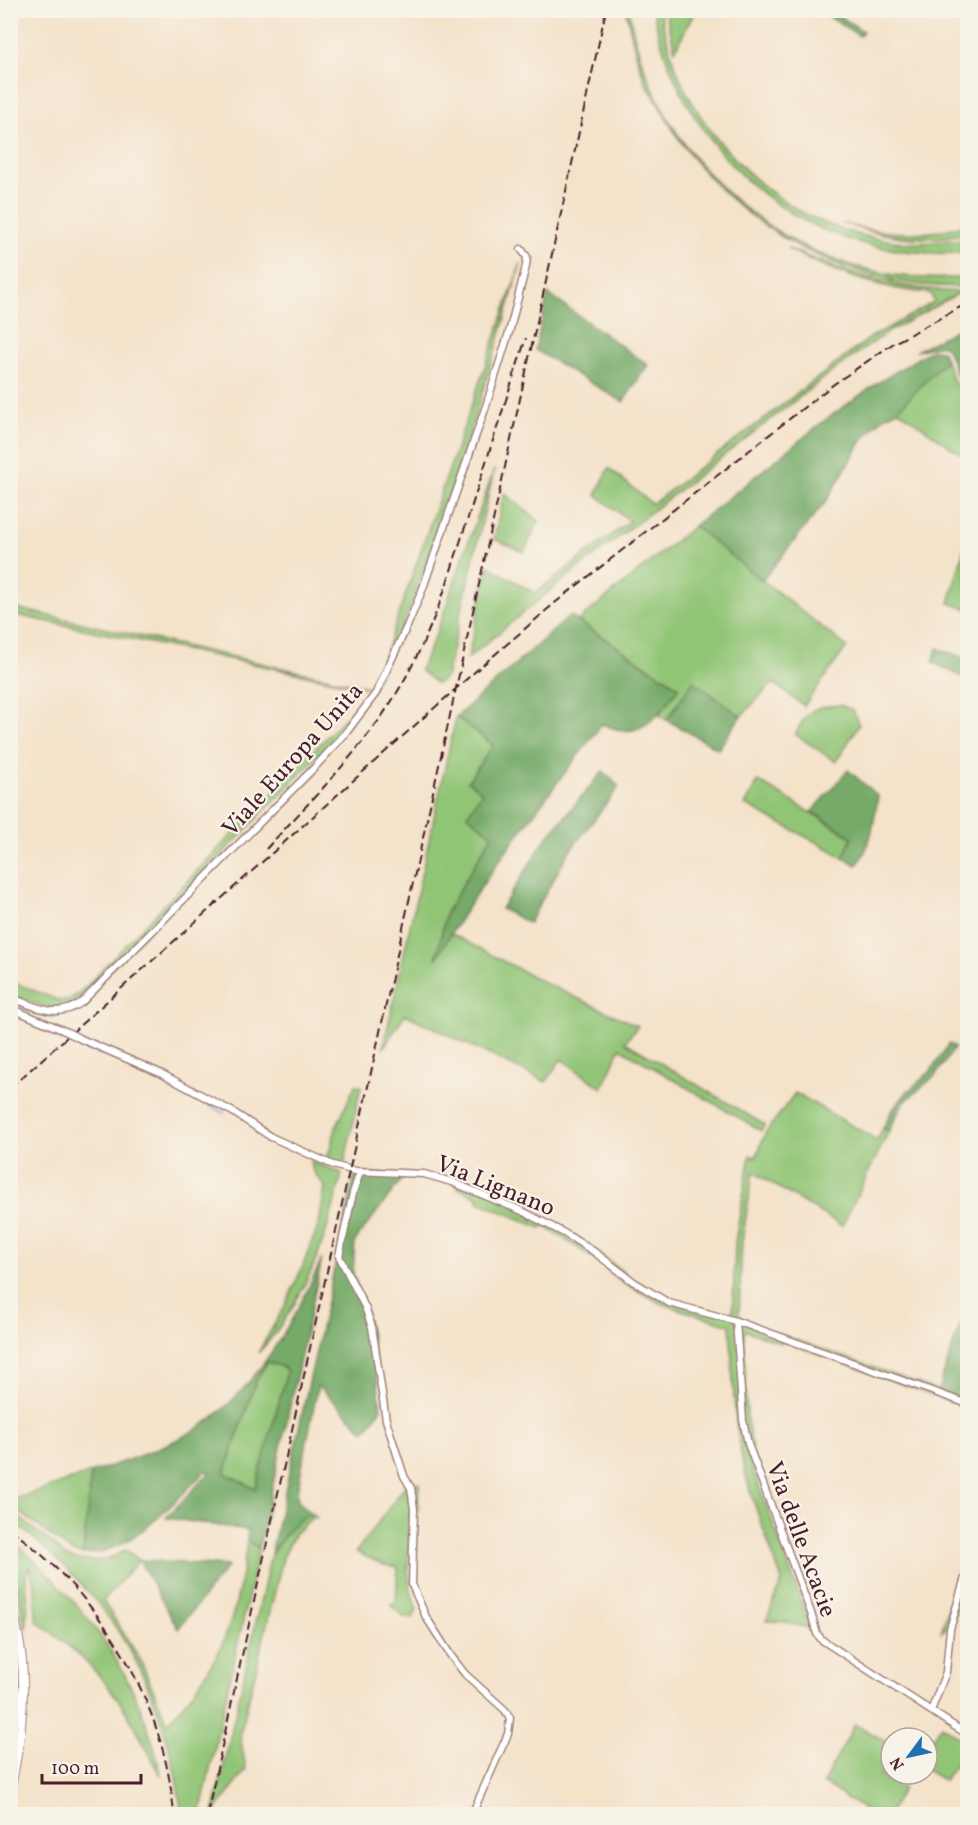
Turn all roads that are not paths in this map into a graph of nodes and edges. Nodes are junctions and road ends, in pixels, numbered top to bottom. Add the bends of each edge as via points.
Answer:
1 (521, 249) dead end
2 (10, 997) edge
3 (10, 1008) edge
4 (360, 1172) junction
5 (736, 1321) junction
6 (968, 1404) edge
7 (968, 1567) edge
8 (11, 1600) edge
9 (931, 1711) junction
10 (968, 1735) edge
11 (10, 1791) edge
12 (472, 1815) edge

1 - 2 street, Viale Europa Unita via 527,257 526,266 486,406 423,588 376,693 314,768 82,1002 62,1012 47,1011
3 - 4 street, Via Lignano, bridge via 160,1073 305,1153
4 - 5 street, Via Lignano via 424,1174 452,1182 564,1233 669,1303
4 - 12 street via 339,1256 372,1327 386,1420 411,1488 412,1585 426,1617 465,1674 510,1719 508,1734
5 - 6 street, Via Lignano
5 - 9 street, Via delle Acacie via 742,1420 748,1444 817,1634
7 - 9 street via 950,1629 946,1672
8 - 11 street via 22,1663 23,1706
9 - 10 street, Via delle Acacie

